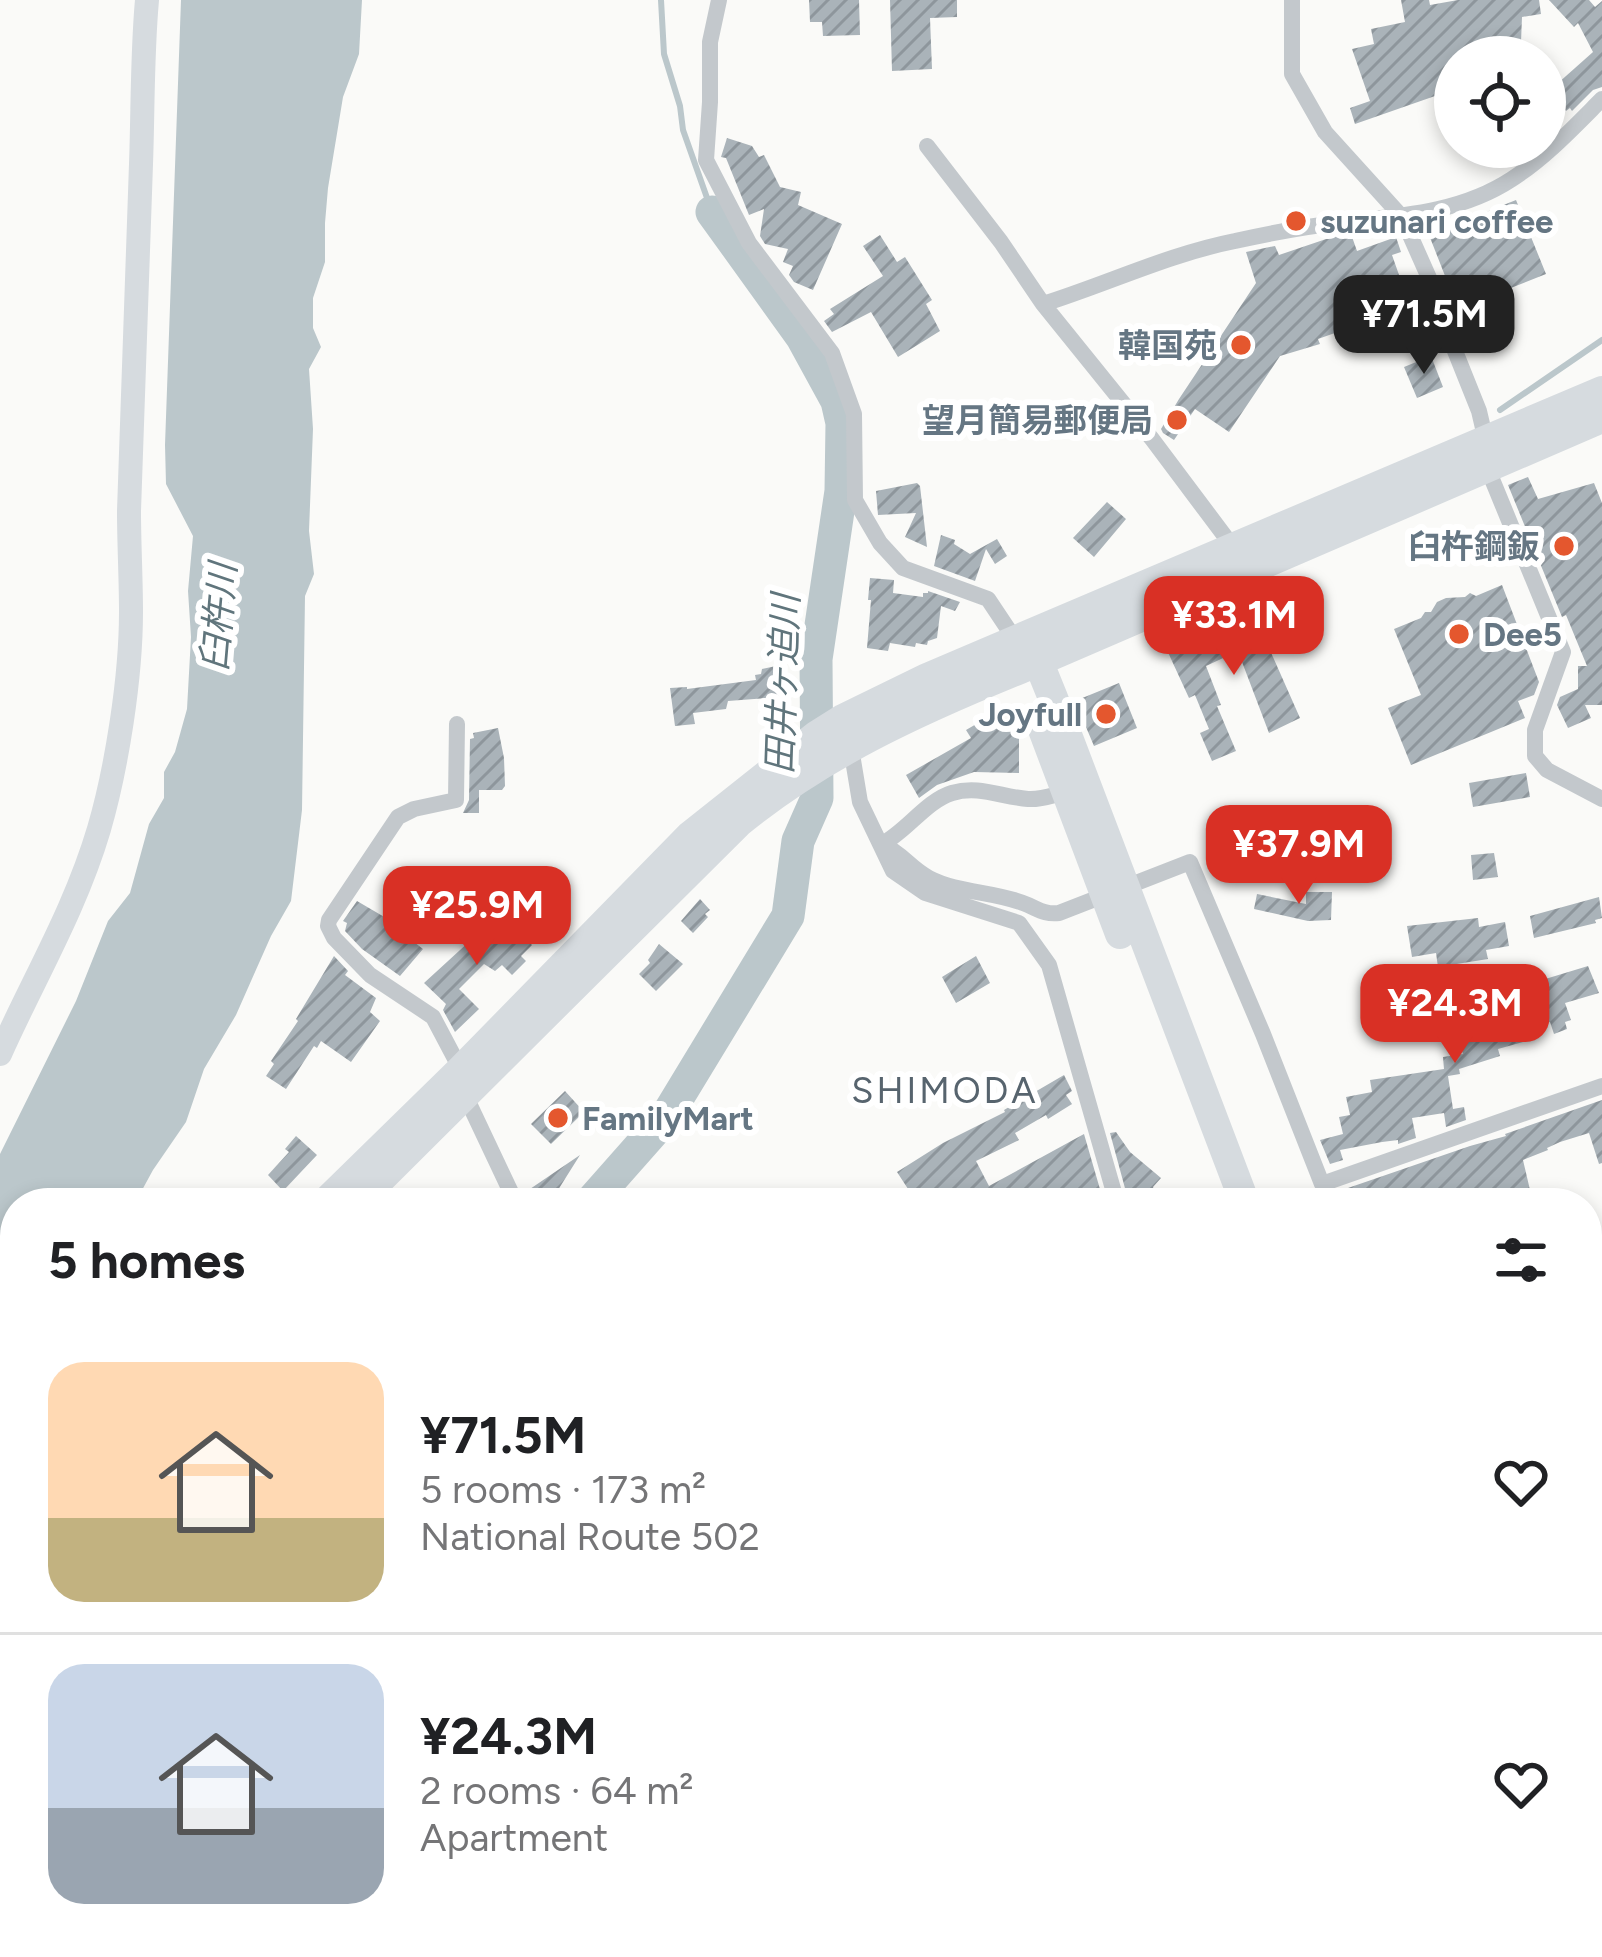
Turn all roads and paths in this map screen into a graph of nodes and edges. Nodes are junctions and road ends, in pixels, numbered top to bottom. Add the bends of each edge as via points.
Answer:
1 (147, 0) edge
2 (719, 0) edge
3 (1292, 0) edge
4 (1602, 99) edge
5 (927, 146) dead end
6 (1402, 217) junction
7 (1043, 304) junction
8 (1602, 391) edge
9 (1602, 418) edge
10 (1486, 454) junction
11 (1233, 547) junction
12 (1025, 657) junction
13 (458, 724) dead end
14 (847, 733) junction
15 (1066, 791) junction
16 (1602, 799) edge
17 (882, 844) junction
18 (0, 1054) edge
19 (463, 1083) junction
20 (1602, 1086) edge
21 (342, 1188) edge
22 (369, 1188) edge
23 (509, 1188) edge
24 (1114, 1188) edge
25 (1218, 1188) edge
26 (1240, 1188) edge

1 - 18 street via 131,615 114,766 60,934
2 - 12 street via 706,160 749,242 832,353 854,414 855,500 903,568 988,599
3 - 6 street via 1292,74 1324,132
4 - 6 street via 1512,179 1459,205
5 - 7 street
6 - 7 street via 1188,251
6 - 10 street via 1445,314
7 - 11 street
8 - 10 highway
9 - 10 highway
10 - 11 highway
10 - 12 highway
10 - 16 street via 1563,652 1535,730 1535,756
11 - 12 highway
12 - 14 highway via 947,698
12 - 15 highway
12 - 26 highway
13 - 19 street via 456,800 398,817 328,926 370,976 433,1017
14 - 17 street via 860,802
14 - 19 highway via 787,771
15 - 17 street via 1041,799 955,792
15 - 25 highway
17 - 20 street via 933,880 1047,915 1190,862 1322,1184
17 - 24 street via 908,884 1019,923 1049,965
19 - 21 highway
19 - 22 highway
19 - 23 street

